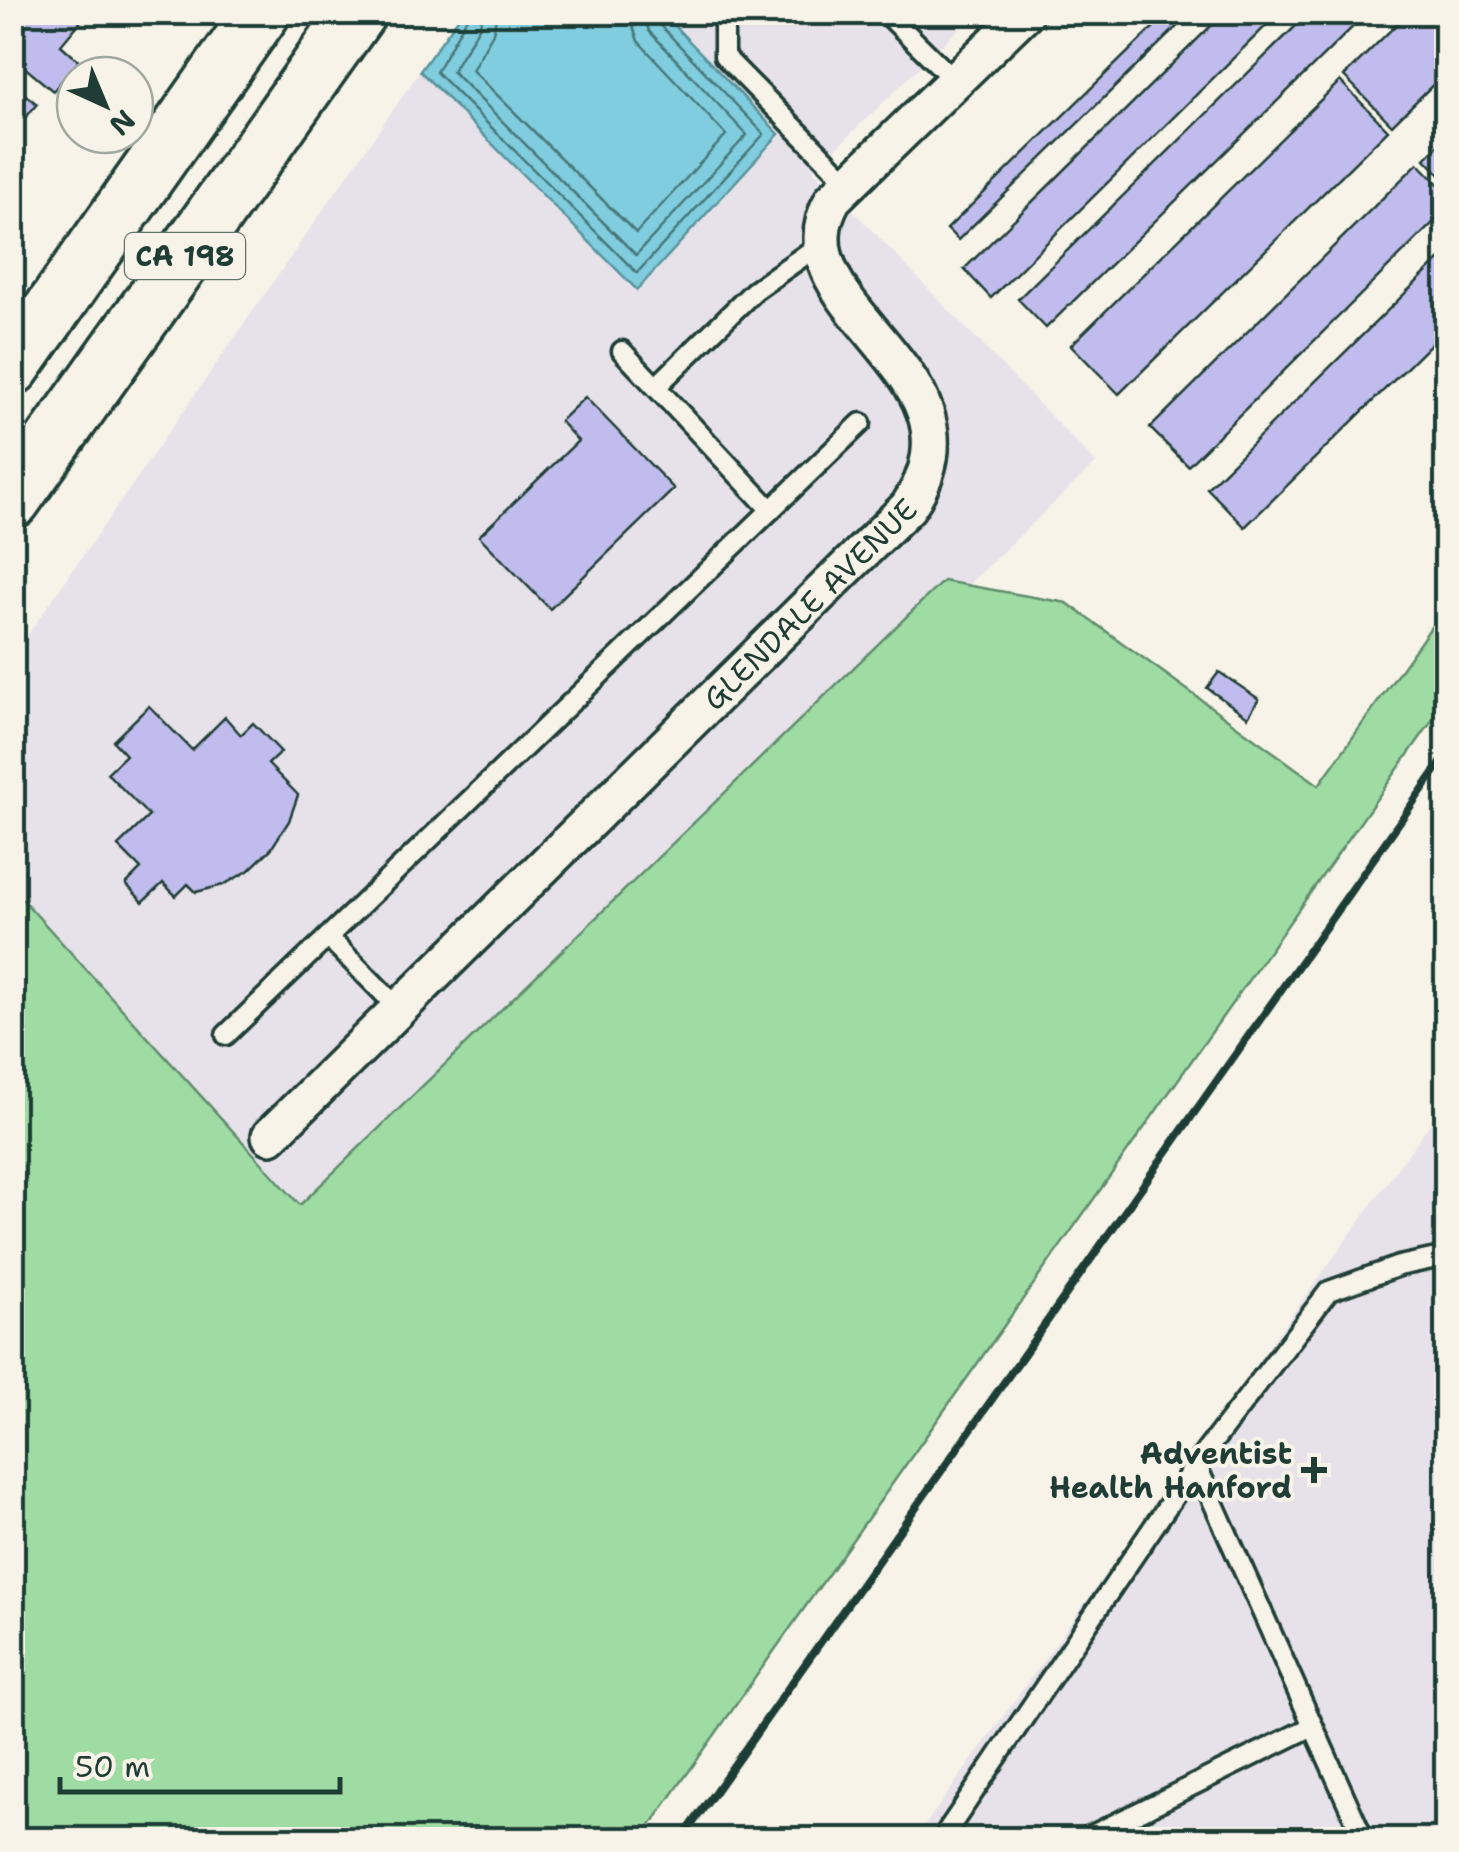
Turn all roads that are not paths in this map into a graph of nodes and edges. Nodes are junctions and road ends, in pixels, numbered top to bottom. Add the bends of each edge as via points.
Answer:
1 (262, 12) edge
2 (358, 12) edge
3 (737, 12) edge
4 (885, 12) edge
5 (1022, 14) edge
6 (955, 81) junction
7 (849, 183) junction
8 (820, 245) junction
9 (622, 351) dead end
10 (12, 367) edge
11 (656, 387) junction
12 (861, 423) dead end
13 (12, 500) edge
14 (771, 510) junction
15 (328, 938) junction
16 (400, 1010) junction
17 (226, 1036) dead end
18 (270, 1136) dead end
19 (1446, 1256) edge
20 (1196, 1464) junction
21 (1313, 1726) junction
22 (1360, 1838) edge
23 (951, 1840) edge
24 (1082, 1840) edge

1 - 10 highway, CA 198
2 - 13 highway, CA 198
3 - 7 lane via 724,24 724,56
4 - 6 lane
5 - 6 street
6 - 7 street
7 - 8 street via 821,220
8 - 11 lane via 754,291
8 - 16 street, GLENDALE AVENUE via 841,290 923,402 930,456 920,490
9 - 11 lane
11 - 14 lane
12 - 14 lane
14 - 15 lane
15 - 16 lane
15 - 17 lane
16 - 18 street, GLENDALE AVENUE
19 - 20 lane via 1329,1291
20 - 21 lane
20 - 23 lane via 947,1832
21 - 22 lane
21 - 24 lane

